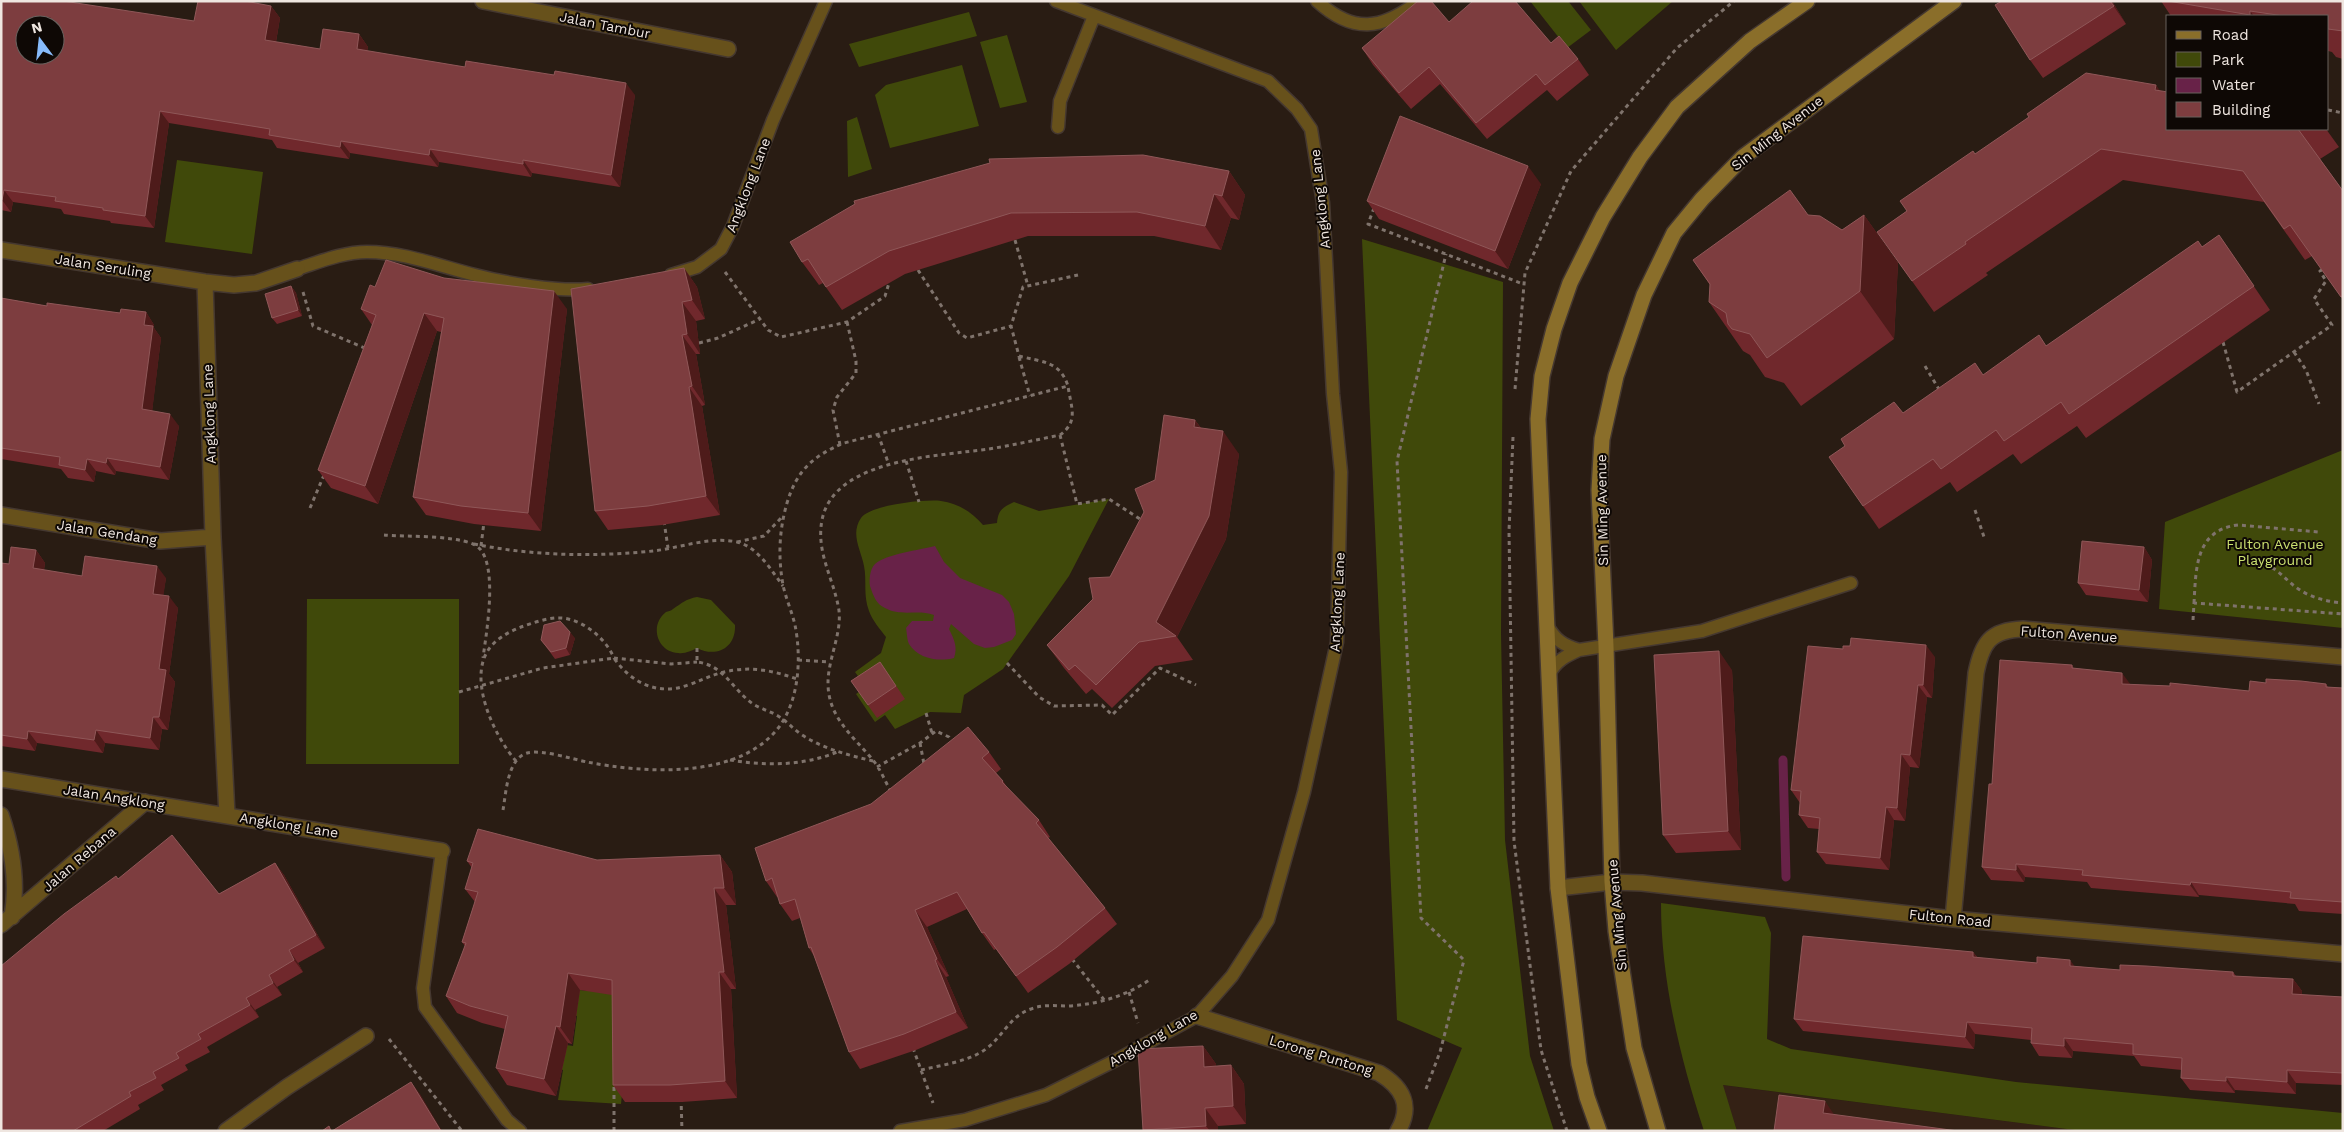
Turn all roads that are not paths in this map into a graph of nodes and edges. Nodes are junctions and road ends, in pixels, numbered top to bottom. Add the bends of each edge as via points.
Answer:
1 (483, 1) edge
2 (826, 1) edge
3 (1056, 1) edge
4 (1317, 1) edge
5 (1419, 1) edge
6 (1808, 1) edge
7 (1954, 1) edge
8 (1794, 6) edge
9 (1094, 16) junction
10 (728, 49) dead end
11 (1058, 126) dead end
12 (1, 250) edge
13 (297, 269) joint
14 (657, 280) edge
15 (204, 282) junction
16 (599, 288) edge
17 (1, 515) edge
18 (213, 537) junction
19 (1851, 583) dead end
20 (1547, 625) junction
21 (1606, 646) junction
22 (1579, 650) junction
23 (2343, 657) edge
24 (1549, 674) junction
25 (1, 779) edge
26 (146, 802) junction
27 (1, 815) edge
28 (227, 815) junction
29 (442, 851) joint
30 (1612, 882) junction
31 (1558, 888) junction
32 (1953, 919) junction
33 (6, 921) edge
34 (2343, 954) edge
35 (1197, 1016) junction
36 (366, 1036) road end
37 (226, 1131) edge
38 (520, 1131) edge
39 (900, 1131) edge
40 (1398, 1131) edge
41 (1599, 1131) edge
42 (1658, 1131) edge

1 - 10 street, Jalan Tambur
2 - 14 lane, Angklong Lane via 721,249 697,267
3 - 9 lane, Angklong Lane
4 - 5 lane via 1351,23 1370,25 1386,22
6 - 8 main road
7 - 21 main road, Sin Ming Avenue via 1742,157 1674,233 1644,294 1616,376 1602,439 1599,490
8 - 20 main road via 1677,107 1640,156 1612,202 1570,283 1542,376 1538,419
9 - 11 lane via 1060,101
9 - 35 lane, Angklong Lane via 1268,81 1297,109 1311,130 1323,203 1333,394 1341,472 1337,642 1304,792 1268,920 1232,976
12 - 15 street, Jalan Seruling
13 - 15 street via 256,283
13 - 16 lane via 365,252 396,254 477,276 525,284 580,290
15 - 18 street, Angklong Lane
17 - 18 street, Jalan Gendang via 160,541
18 - 28 street, Angklong Lane
19 - 21 lane via 1702,631
20 - 22 lane via 1563,645
20 - 24 main road
21 - 22 lane
21 - 30 main road, Sin Ming Avenue
22 - 24 lane via 1554,664
23 - 32 street, Fulton Avenue via 2023,629 1993,636 1983,648 1976,673
24 - 31 main road
25 - 26 street, Jalan Angklong
26 - 28 street, Jalan Angklong
26 - 33 street, Jalan Rebana
27 - 33 street, Jalan Rebana via 15,898
28 - 29 street, Angklong Lane
29 - 38 lane, Angklong Lane via 423,988 424,1007 506,1120
30 - 31 street, Fulton Road
30 - 32 street, Fulton Road
30 - 42 main road, Sin Ming Avenue via 1634,1048
31 - 41 main road via 1579,1064
32 - 34 street, Fulton Road
35 - 39 lane, Angklong Lane via 1046,1095 941,1125
35 - 40 street, Lorong Puntong via 1379,1073 1389,1079 1406,1106
36 - 37 street via 287,1086

